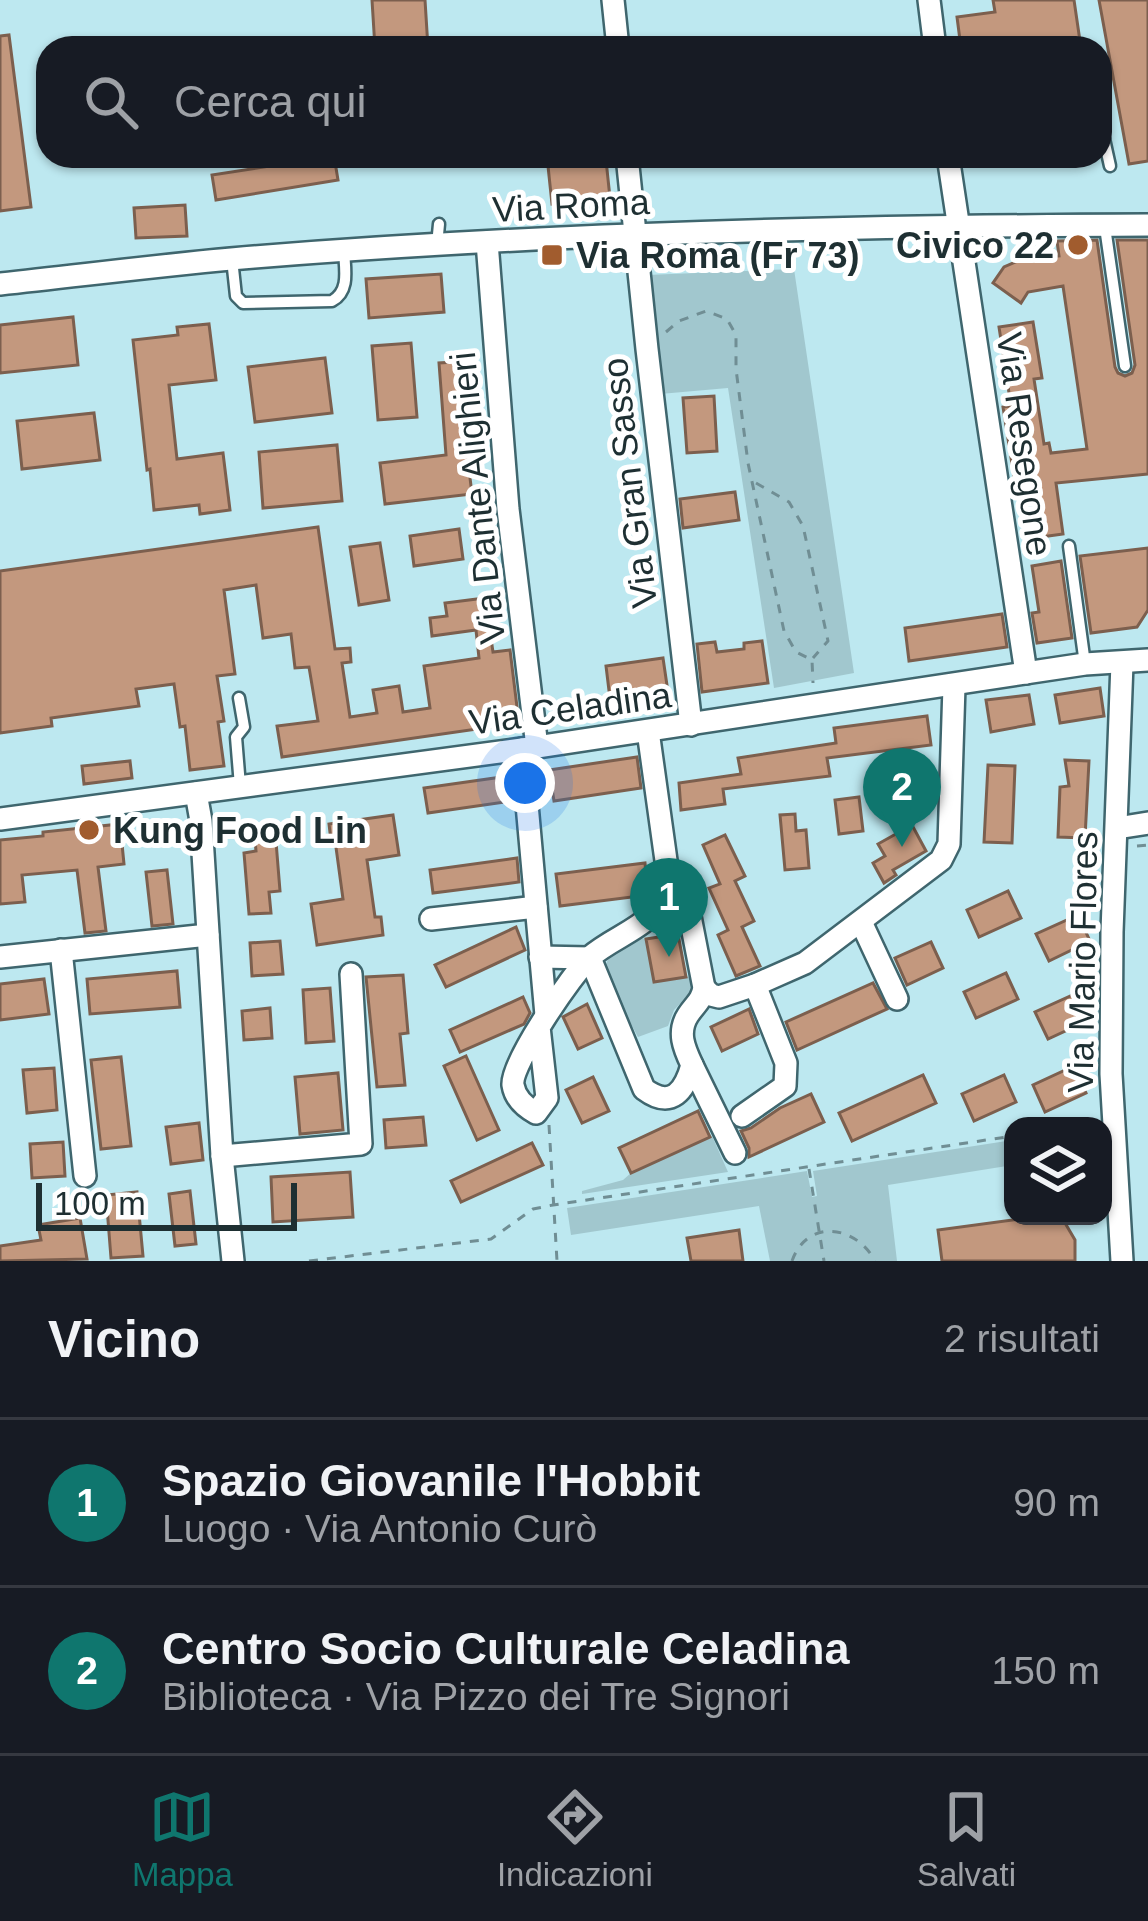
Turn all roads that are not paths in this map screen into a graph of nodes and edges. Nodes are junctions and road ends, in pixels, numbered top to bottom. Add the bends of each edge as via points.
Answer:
1 (613, 0) edge
2 (929, 0) edge
3 (617, 36) edge
4 (934, 36) edge
5 (628, 168) edge
6 (950, 168) edge
7 (959, 225) junction
8 (1105, 225) junction
9 (1148, 225) edge
10 (634, 234) junction
11 (487, 242) junction
12 (344, 251) junction
13 (232, 259) junction
14 (0, 284) edge
15 (1125, 366) dead end
16 (1069, 546) dead end
17 (1148, 660) edge
18 (1122, 663) junction
19 (1085, 664) junction
20 (1026, 673) junction
21 (955, 686) junction
22 (239, 698) dead end
23 (691, 724) junction
24 (648, 731) junction
25 (530, 748) junction
26 (240, 786) junction
27 (196, 793) junction
28 (0, 819) edge
29 (1148, 823) edge
30 (1117, 828) junction
31 (669, 882) junction
32 (536, 907) junction
33 (431, 919) dead end
34 (861, 922) junction
35 (208, 935) junction
36 (61, 950) junction
37 (0, 957) edge
38 (540, 957) junction
39 (590, 958) junction
40 (351, 974) dead end
41 (754, 985) junction
42 (704, 988) junction
43 (897, 999) dead end
44 (542, 1021) junction
45 (692, 1064) junction
46 (742, 1116) dead end
47 (735, 1153) dead end
48 (222, 1156) junction
49 (85, 1176) dead end
50 (233, 1261) edge
51 (1122, 1261) edge

1 - 3 street
2 - 4 street
5 - 10 street, Via Gran Sasso
6 - 7 street, Via Resegone
7 - 8 street, Via Roma
7 - 10 street, Via Roma
7 - 20 street, Via Resegone
8 - 9 street, Via Roma
8 - 15 lane
10 - 11 street, Via Roma
10 - 23 street, Via Gran Sasso
11 - 12 street, Via Roma via 438,234
11 - 25 street, Via Dante Alighieri
12 - 13 street, Via Roma
12 - 13 lane via 345,286 332,301 243,303
13 - 14 street, Via Roma
16 - 19 lane
17 - 18 street, Via Celadina
18 - 19 street, Via Celadina
18 - 30 street, Via Mario Flores
19 - 20 street, Via Celadina
20 - 21 street, Via Celadina
21 - 23 street, Via Celadina
21 - 34 street via 949,844 928,872
22 - 26 lane
23 - 24 street, Via Celadina
24 - 25 street, Via Celadina
24 - 31 street
25 - 26 street, Via Celadina
25 - 32 street, Via Dante Alighieri
26 - 27 street, Via Celadina
27 - 28 street, Via Celadina
27 - 35 street
29 - 30 street
30 - 51 street, Via Mario Flores via 1111,1074
31 - 39 street via 658,910
31 - 42 street via 687,901
32 - 33 street
32 - 38 street, Via Dante Alighieri
34 - 41 street via 805,963
34 - 43 street
35 - 36 street
35 - 48 street
36 - 37 street
36 - 49 street
38 - 39 street
38 - 44 street, Via Dante Alighieri
39 - 44 street
39 - 45 street via 644,1089 670,1097
40 - 48 street via 361,1144
41 - 42 street via 718,997
41 - 46 street via 786,1063 785,1086
42 - 45 street via 682,1030
44 - 44 street, Via Dante Alighieri via 512,1078 536,1113 547,1097
45 - 47 street
48 - 50 street

